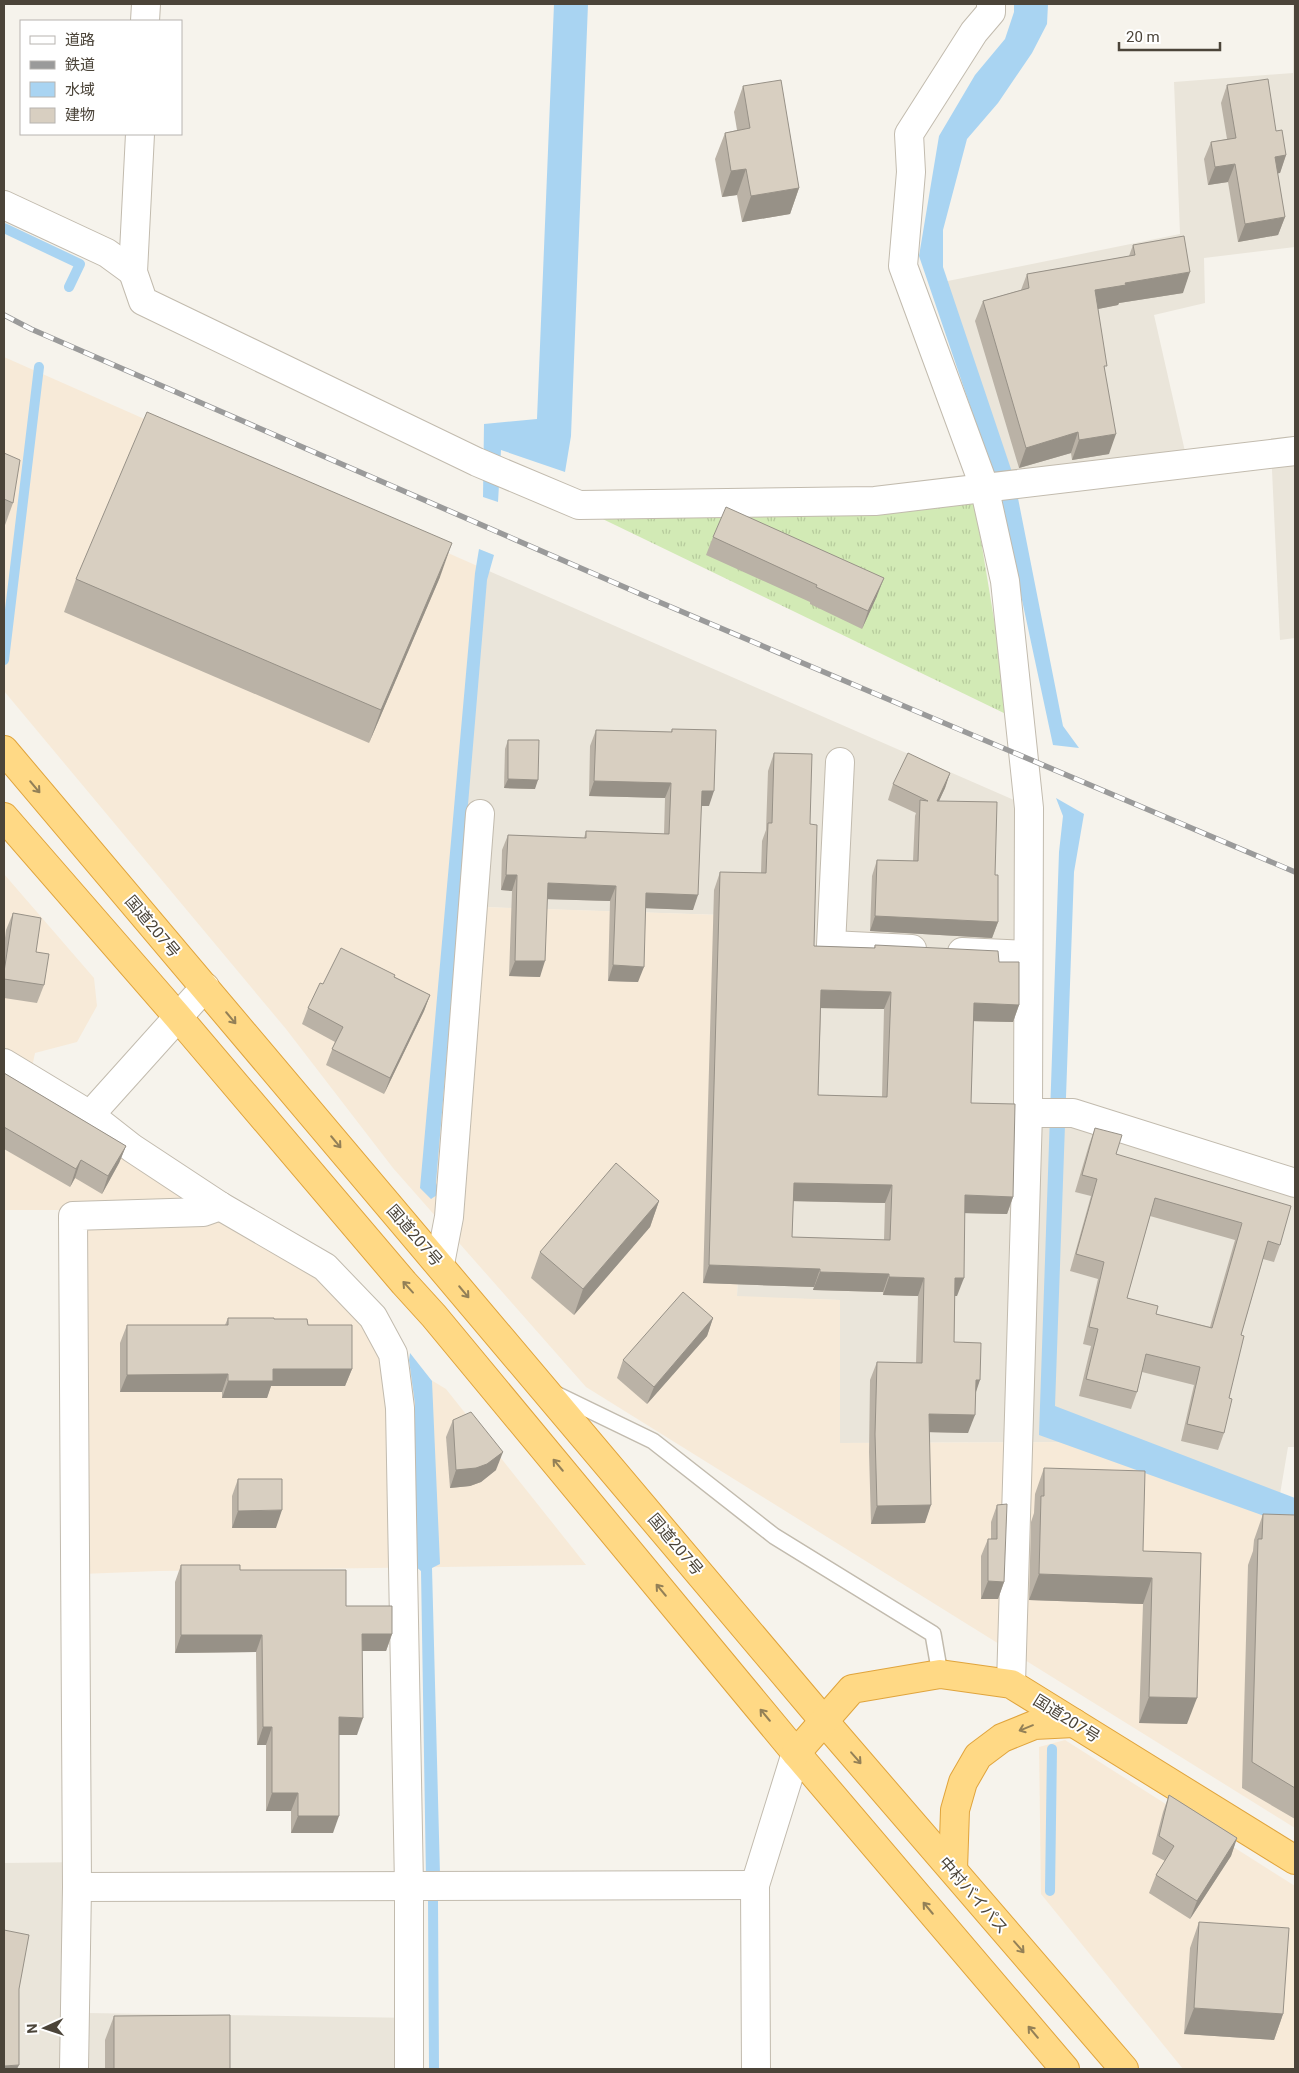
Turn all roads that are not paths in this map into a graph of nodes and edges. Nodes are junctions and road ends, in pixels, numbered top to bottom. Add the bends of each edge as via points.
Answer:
1 (146, 4) edge
2 (991, 4) edge
3 (145, 20) edge
4 (140, 135) edge
5 (4, 205) edge
6 (133, 272) junction
7 (1295, 451) edge
8 (984, 486) junction
9 (4, 750) edge
10 (840, 762) dead end
11 (480, 814) dead end
12 (4, 817) edge
13 (1028, 955) junction
14 (205, 987) junction
15 (178, 1016) junction
16 (4, 1063) edge
17 (1035, 1113) junction
18 (90, 1115) junction
19 (1295, 1183) edge
20 (220, 1206) junction
21 (440, 1264) junction
22 (545, 1390) junction
23 (940, 1674) junction
24 (1011, 1684) junction
25 (824, 1721) junction
26 (1074, 1723) junction
27 (796, 1753) junction
28 (1295, 1860) edge
29 (953, 1870) junction
30 (755, 1885) junction
31 (409, 1886) junction
32 (77, 1887) junction
33 (74, 2069) edge
34 (409, 2069) edge
35 (756, 2069) edge
36 (1065, 2069) edge
37 (1124, 2069) edge

1 - 3 street
2 - 8 street via 990,12 909,134 911,172 903,266
4 - 6 street
5 - 6 street via 107,253
6 - 8 street via 142,301 477,462 580,505 875,501
7 - 8 street
8 - 13 street via 1005,581 1029,808
9 -> 14 highway, 国道207号
10 - 13 street via 831,945
11 - 21 street via 449,1217
12 - 15 highway
13 - 17 street
14 - 15 street
14 -> 21 highway, 国道207号
15 - 18 street
27 -> 15 highway via 434,1316
16 - 18 street
17 - 19 street via 1073,1114
17 - 24 street
18 - 20 street via 132,1148
20 - 31 street via 325,1267 373,1317 393,1354 400,1408
20 - 32 street via 203,1212 73,1216
21 -> 22 highway, 国道207号
22 - 23 lane via 653,1441 774,1536 933,1634
22 - 25 highway, 国道207号
23 - 24 highway, 国道207号
23 - 25 highway, 国道207号 via 852,1688
24 - 26 highway, 国道207号
25 - 27 highway, 国道207号
25 -> 29 highway, 中村バイパス
26 - 28 highway, 国道207号
26 -> 29 highway via 1034,1725 1002,1738 978,1756 963,1782 956,1810
27 - 30 street
36 -> 27 highway
29 -> 37 highway, 中村バイパス
30 - 31 street
30 - 35 street
31 - 32 street
31 - 34 street
32 - 33 street

